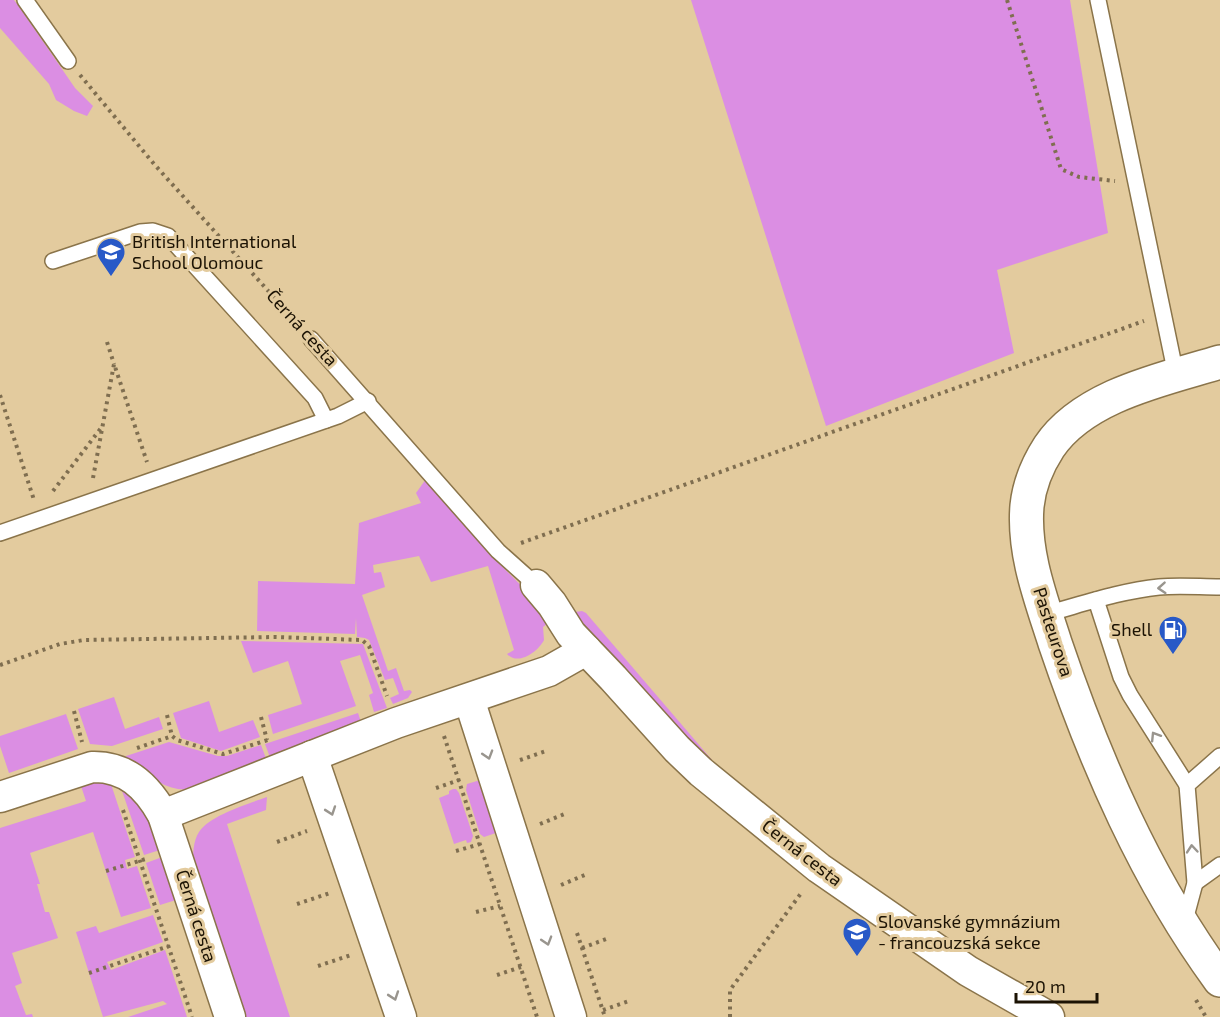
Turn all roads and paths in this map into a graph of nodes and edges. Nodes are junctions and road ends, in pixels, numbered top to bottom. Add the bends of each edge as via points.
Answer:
1 (25, 0) edge
2 (1007, 0) edge
3 (1098, 0) edge
4 (68, 61) joint
5 (1136, 184) junction
6 (53, 261) dead end
7 (1162, 314) junction
8 (311, 339) joint
9 (107, 342) dead end
10 (1220, 362) edge
11 (114, 364) junction
12 (1176, 375) junction
13 (0, 395) edge
14 (368, 401) junction
15 (326, 420) junction
16 (103, 425) junction
17 (153, 480) junction
18 (89, 502) junction
19 (39, 515) junction
20 (0, 533) edge
21 (498, 551) junction
22 (536, 585) joint
23 (1220, 587) edge
24 (1096, 600) junction
25 (1046, 615) junction
26 (586, 650) junction
27 (0, 665) edge
28 (469, 699) junction
29 (74, 711) dead end
30 (167, 715) dead end
31 (261, 717) dead end
32 (396, 723) junction
33 (441, 725) dead end
34 (172, 736) junction
35 (278, 736) dead end
36 (267, 740) junction
37 (132, 749) dead end
38 (85, 750) dead end
39 (546, 751) dead end
40 (312, 756) junction
41 (1220, 756) edge
42 (520, 760) dead end
43 (459, 780) junction
44 (1187, 786) junction
45 (435, 788) dead end
46 (0, 798) edge
47 (122, 805) dead end
48 (567, 813) dead end
49 (163, 814) junction
50 (540, 824) dead end
51 (480, 844) junction
52 (456, 851) dead end
53 (127, 864) dead end
54 (1220, 865) edge
55 (819, 868) junction
56 (106, 871) dead end
57 (587, 874) dead end
58 (1195, 884) junction
59 (561, 885) dead end
60 (341, 889) dead end
61 (297, 904) dead end
62 (500, 906) junction
63 (477, 912) dead end
64 (1184, 927) junction
65 (609, 938) dead end
66 (169, 946) junction
67 (582, 948) dead end
68 (361, 952) dead end
69 (318, 966) dead end
70 (521, 967) junction
71 (89, 973) dead end
72 (497, 975) dead end
73 (1220, 980) edge
74 (629, 1001) dead end
75 (603, 1011) dead end
76 (192, 1017) edge
77 (230, 1017) edge
78 (401, 1017) edge
79 (537, 1017) edge
80 (571, 1017) edge
81 (730, 1017) edge
82 (1049, 1017) edge

1 - 4 lane
2 - 5 path via 1060,169 1079,177
3 - 5 lane
4 - 8 path, Černá cesta via 154,164
5 - 7 lane
6 - 15 lane via 140,232 168,236 315,398
7 - 12 lane
7 - 21 path
8 - 14 lane, Černá cesta
9 - 11 path
10 - 12 main road, Pasteurova
11 - 16 path
11 - 17 path
12 - 25 main road, Pasteurova via 1108,400 1071,423 1050,446 1035,472 1027,505 1027,536
13 - 19 path
14 - 15 lane
14 - 21 lane, Černá cesta
15 - 17 lane
16 - 18 path
16 - 19 path
17 - 18 lane
18 - 19 lane
19 - 20 lane
21 - 22 lane, Černá cesta
22 - 26 street, Černá cesta
23 -> 24 lane via 1162,587
24 - 25 lane
44 -> 24 lane via 1121,677
25 - 64 main road, Pasteurova via 1092,743
26 - 28 street via 549,671
26 - 55 street, Černá cesta via 700,772
27 - 32 path via 60,644 84,640 362,640 369,646
28 - 32 street
28 -> 80 street
29 - 38 path
30 - 34 path
31 - 36 path
32 - 40 street
33 - 43 path
34 - 36 path via 223,754
34 - 37 path
35 - 36 path
39 - 42 path
40 - 49 street
40 -> 78 street
41 - 44 lane
43 - 45 path
43 - 51 path
58 -> 44 lane
46 - 49 street, Černá cesta via 85,769 107,767 140,785 153,796
47 - 66 path
48 - 50 path
49 - 77 street, Černá cesta
51 - 52 path
51 - 62 path
53 - 56 path
54 - 58 lane
55 - 81 path via 730,990
55 - 82 street, Černá cesta via 968,971
57 - 59 path
58 - 64 lane
60 - 61 path
62 - 63 path
62 - 70 path
64 - 73 main road, Pasteurova
65 - 67 path
66 - 71 path
66 - 76 path
68 - 69 path
70 - 72 path
70 - 79 path
74 - 75 path

